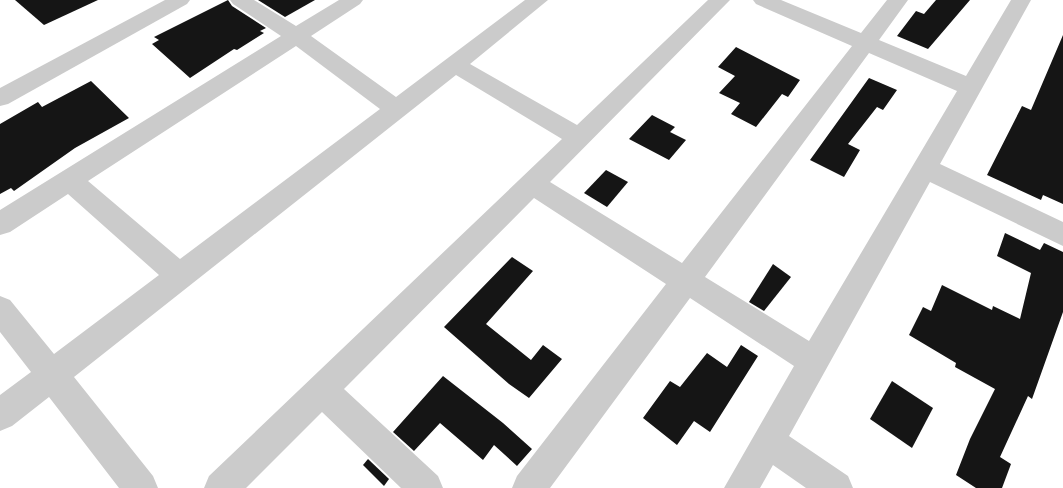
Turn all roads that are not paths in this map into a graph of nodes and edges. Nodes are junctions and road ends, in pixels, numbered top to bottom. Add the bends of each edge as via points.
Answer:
1 (180, 0) edge
2 (240, 0) edge
3 (353, 0) edge
4 (538, 0) edge
5 (720, 0) edge
6 (763, 0) edge
7 (898, 0) edge
8 (1016, 1) edge
9 (296, 36) junction
10 (865, 43) junction
11 (454, 64) junction
12 (970, 87) junction
13 (0, 98) edge
14 (397, 109) junction
15 (579, 138) junction
16 (924, 168) junction
17 (70, 180) junction
18 (532, 184) junction
19 (0, 224) edge
20 (1063, 235) edge
21 (180, 276) junction
22 (686, 281) junction
23 (0, 308) edge
24 (814, 360) junction
25 (52, 375) junction
26 (322, 390) junction
27 (0, 415) edge
28 (768, 441) junction
29 (141, 488) edge
30 (221, 488) edge
31 (426, 488) edge
32 (529, 488) edge
33 (741, 488) edge
34 (836, 488) edge

1 - 13 street
2 - 9 street
3 - 9 street
4 - 11 street
5 - 15 street
6 - 10 street
7 - 10 street
8 - 12 street
9 - 14 street
9 - 17 street
10 - 12 street
10 - 22 street
11 - 14 street
11 - 15 street
12 - 16 street
14 - 21 street
15 - 18 street
16 - 20 street
16 - 24 street
17 - 19 street
17 - 21 street
18 - 22 street
18 - 26 street
21 - 25 street
22 - 24 street
22 - 32 street
23 - 25 street
24 - 28 street
25 - 27 street
25 - 29 street
26 - 30 street
26 - 31 street
28 - 33 street
28 - 34 street

